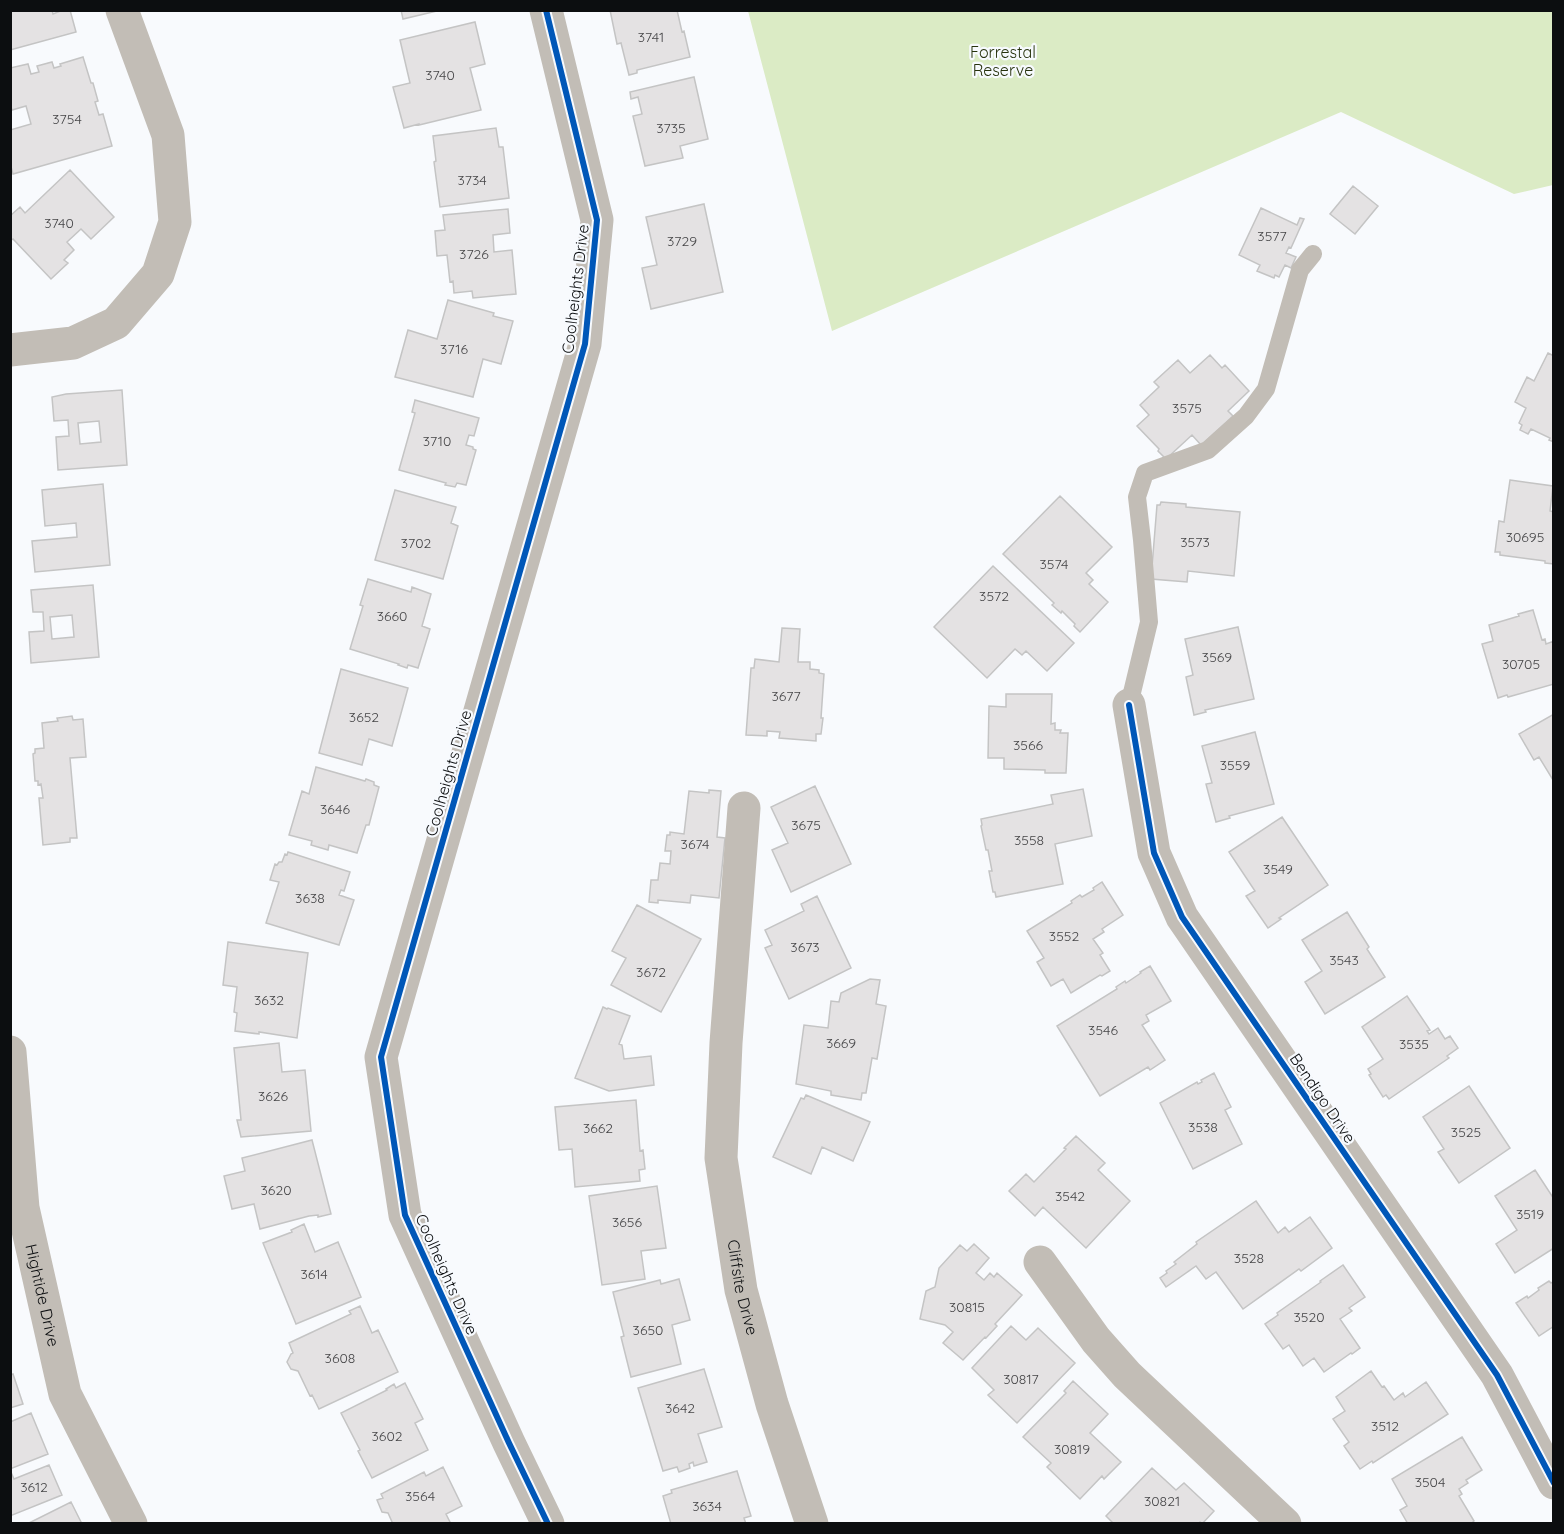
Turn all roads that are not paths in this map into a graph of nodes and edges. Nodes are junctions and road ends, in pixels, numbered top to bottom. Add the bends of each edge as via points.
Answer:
1 (122, 10) edge
2 (546, 10) edge
3 (1313, 254) dead end
4 (10, 350) edge
5 (1129, 705) joint
6 (744, 808) dead end
7 (10, 1052) edge
8 (1040, 1262) dead end
9 (1554, 1483) edge
10 (131, 1524) edge
11 (548, 1524) edge
12 (812, 1524) edge
13 (1286, 1524) edge

1 - 4 street via 168,135 175,222 158,274 116,323 73,344
2 - 11 street, Coolheights Drive via 597,220 585,344 381,1057 405,1215
3 - 5 lane via 1300,270 1266,389 1246,416 1208,450 1144,473 1137,497 1149,622
5 - 9 street, Bendigo Drive via 1154,853 1182,917 1497,1375
6 - 12 street, Cliffsite Drive via 721,1158 741,1290 772,1404
7 - 10 street, Hightide Drive via 23,1208 65,1394
8 - 13 street via 1126,1375

